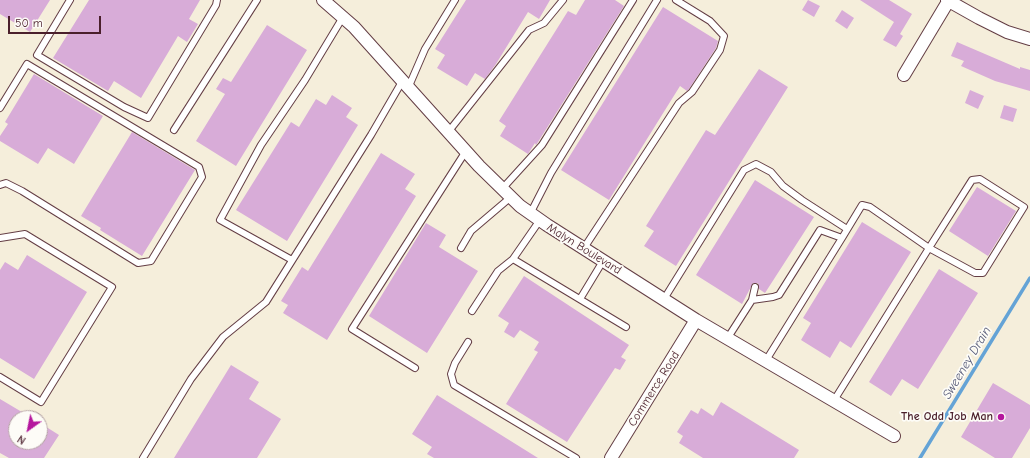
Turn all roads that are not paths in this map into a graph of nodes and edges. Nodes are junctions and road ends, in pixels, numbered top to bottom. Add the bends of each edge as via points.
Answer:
1 (70, 0) edge
2 (216, 0) edge
3 (256, 0) edge
4 (323, 0) edge
5 (455, 0) edge
6 (563, 0) edge
7 (633, 0) edge
8 (657, 0) edge
9 (676, 0) edge
10 (948, 0) edge
11 (343, 17) junction
12 (1030, 39) edge
13 (904, 75) dead end
14 (406, 83) junction
15 (0, 108) edge
16 (174, 130) dead end
17 (449, 131) junction
18 (466, 151) junction
19 (0, 185) edge
20 (502, 189) junction
21 (511, 198) junction
22 (535, 217) junction
23 (847, 229) junction
24 (0, 238) edge
25 (842, 238) junction
26 (461, 248) dead end
27 (584, 248) junction
28 (929, 248) junction
29 (513, 259) junction
30 (292, 260) junction
31 (603, 261) junction
32 (755, 287) dead end
33 (580, 299) junction
34 (664, 299) junction
35 (752, 300) junction
36 (472, 311) dead end
37 (696, 320) junction
38 (626, 327) dead end
39 (727, 339) junction
40 (468, 342) dead end
41 (766, 362) junction
42 (415, 368) dead end
43 (0, 377) edge
44 (833, 402) junction
45 (894, 436) dead end
46 (143, 458) edge
47 (576, 458) edge
48 (611, 458) edge

1 - 2 lane via 37,56 124,107 148,118 216,5
3 - 16 lane
4 - 11 street, Malyn Boulevard
5 - 14 lane
6 - 17 lane via 544,23 530,30
7 - 20 lane via 542,145
8 - 22 lane via 551,173
9 - 27 lane via 710,21 724,36 720,50 692,92 679,103
10 - 12 street via 1007,32
10 - 13 street
11 - 14 street, Malyn Boulevard
11 - 30 lane via 261,145 220,220
14 - 17 street, Malyn Boulevard
14 - 30 lane
15 - 19 lane via 27,64 199,167 202,176 151,261 138,263 22,191 6,183
17 - 18 street, Malyn Boulevard
18 - 20 street, Malyn Boulevard
18 - 42 lane via 352,329
20 - 21 street, Malyn Boulevard
21 - 22 street, Malyn Boulevard
21 - 26 lane via 471,231
22 - 27 street, Malyn Boulevard
22 - 29 lane
23 - 25 lane
23 - 28 lane via 862,205 870,206
23 - 34 lane via 800,203 771,172 756,164 744,170
24 - 43 lane via 25,234 112,287 41,402
25 - 35 lane via 820,230 779,295
25 - 41 lane
27 - 31 street, Malyn Boulevard
28 - 28 lane via 975,273 983,273 1024,207 980,179 972,180
28 - 44 lane
29 - 33 lane
29 - 36 lane via 498,271
30 - 46 lane via 266,302 223,337 191,379
31 - 33 lane
31 - 34 street, Malyn Boulevard
32 - 35 lane
33 - 38 lane
34 - 37 street, Malyn Boulevard
35 - 39 lane
37 - 39 street, Malyn Boulevard
37 - 48 street, Commerce Road
39 - 41 street, Malyn Boulevard
40 - 47 lane via 454,364 451,374 454,385
41 - 44 street, Malyn Boulevard
44 - 45 street, Malyn Boulevard

